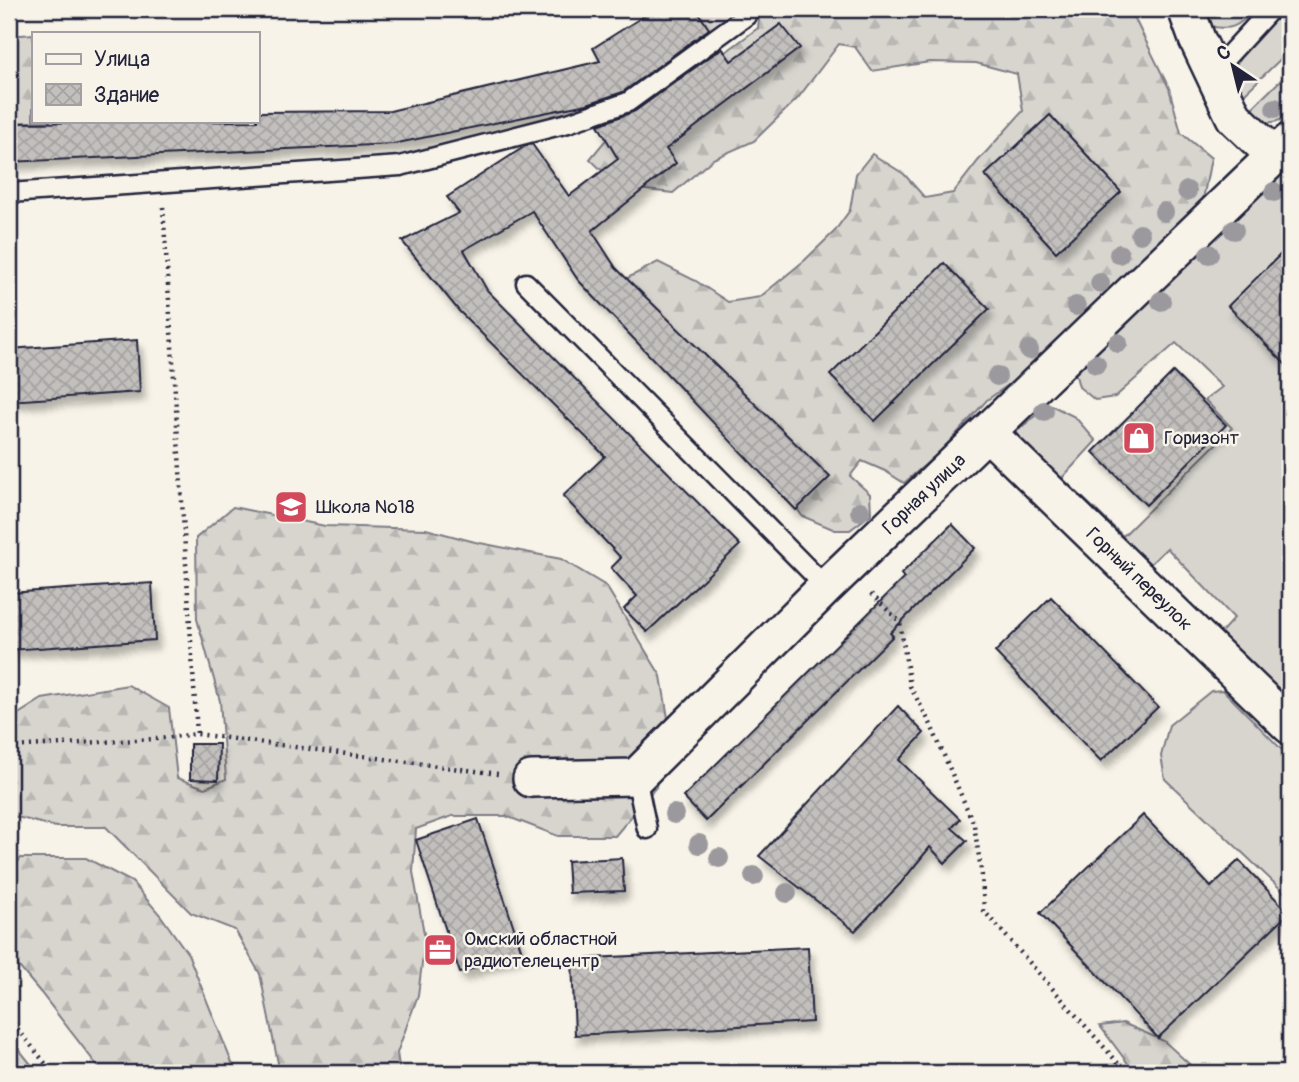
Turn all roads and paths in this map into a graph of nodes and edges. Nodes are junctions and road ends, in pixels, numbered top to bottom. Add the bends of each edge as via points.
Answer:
1 (1186, 9) edge
2 (1271, 9) edge
3 (746, 16) dead end
4 (1214, 71) junction
5 (1283, 148) edge
6 (162, 182) junction
7 (9, 193) edge
8 (526, 283) dead end
9 (988, 433) junction
10 (836, 578) junction
11 (1290, 726) edge
12 (197, 734) junction
13 (9, 747) edge
14 (636, 777) junction
15 (531, 779) joint
16 (647, 829) dead end
17 (9, 1018) edge
18 (53, 1073) edge
19 (1134, 1073) edge

1 - 4 street
2 - 4 lane
3 - 6 lane via 628,102 568,123 400,166
4 - 5 street via 1234,117
5 - 9 street, Горная улица
6 - 7 lane
6 - 12 path
8 - 10 lane
9 - 10 street, Горная улица
9 - 11 street, Горный переулок
10 - 14 street, Горная улица
10 - 19 path via 900,622 910,686 974,825 984,911 1118,1063
12 - 13 path
12 - 15 path
14 - 15 street
14 - 16 lane
17 - 18 path

